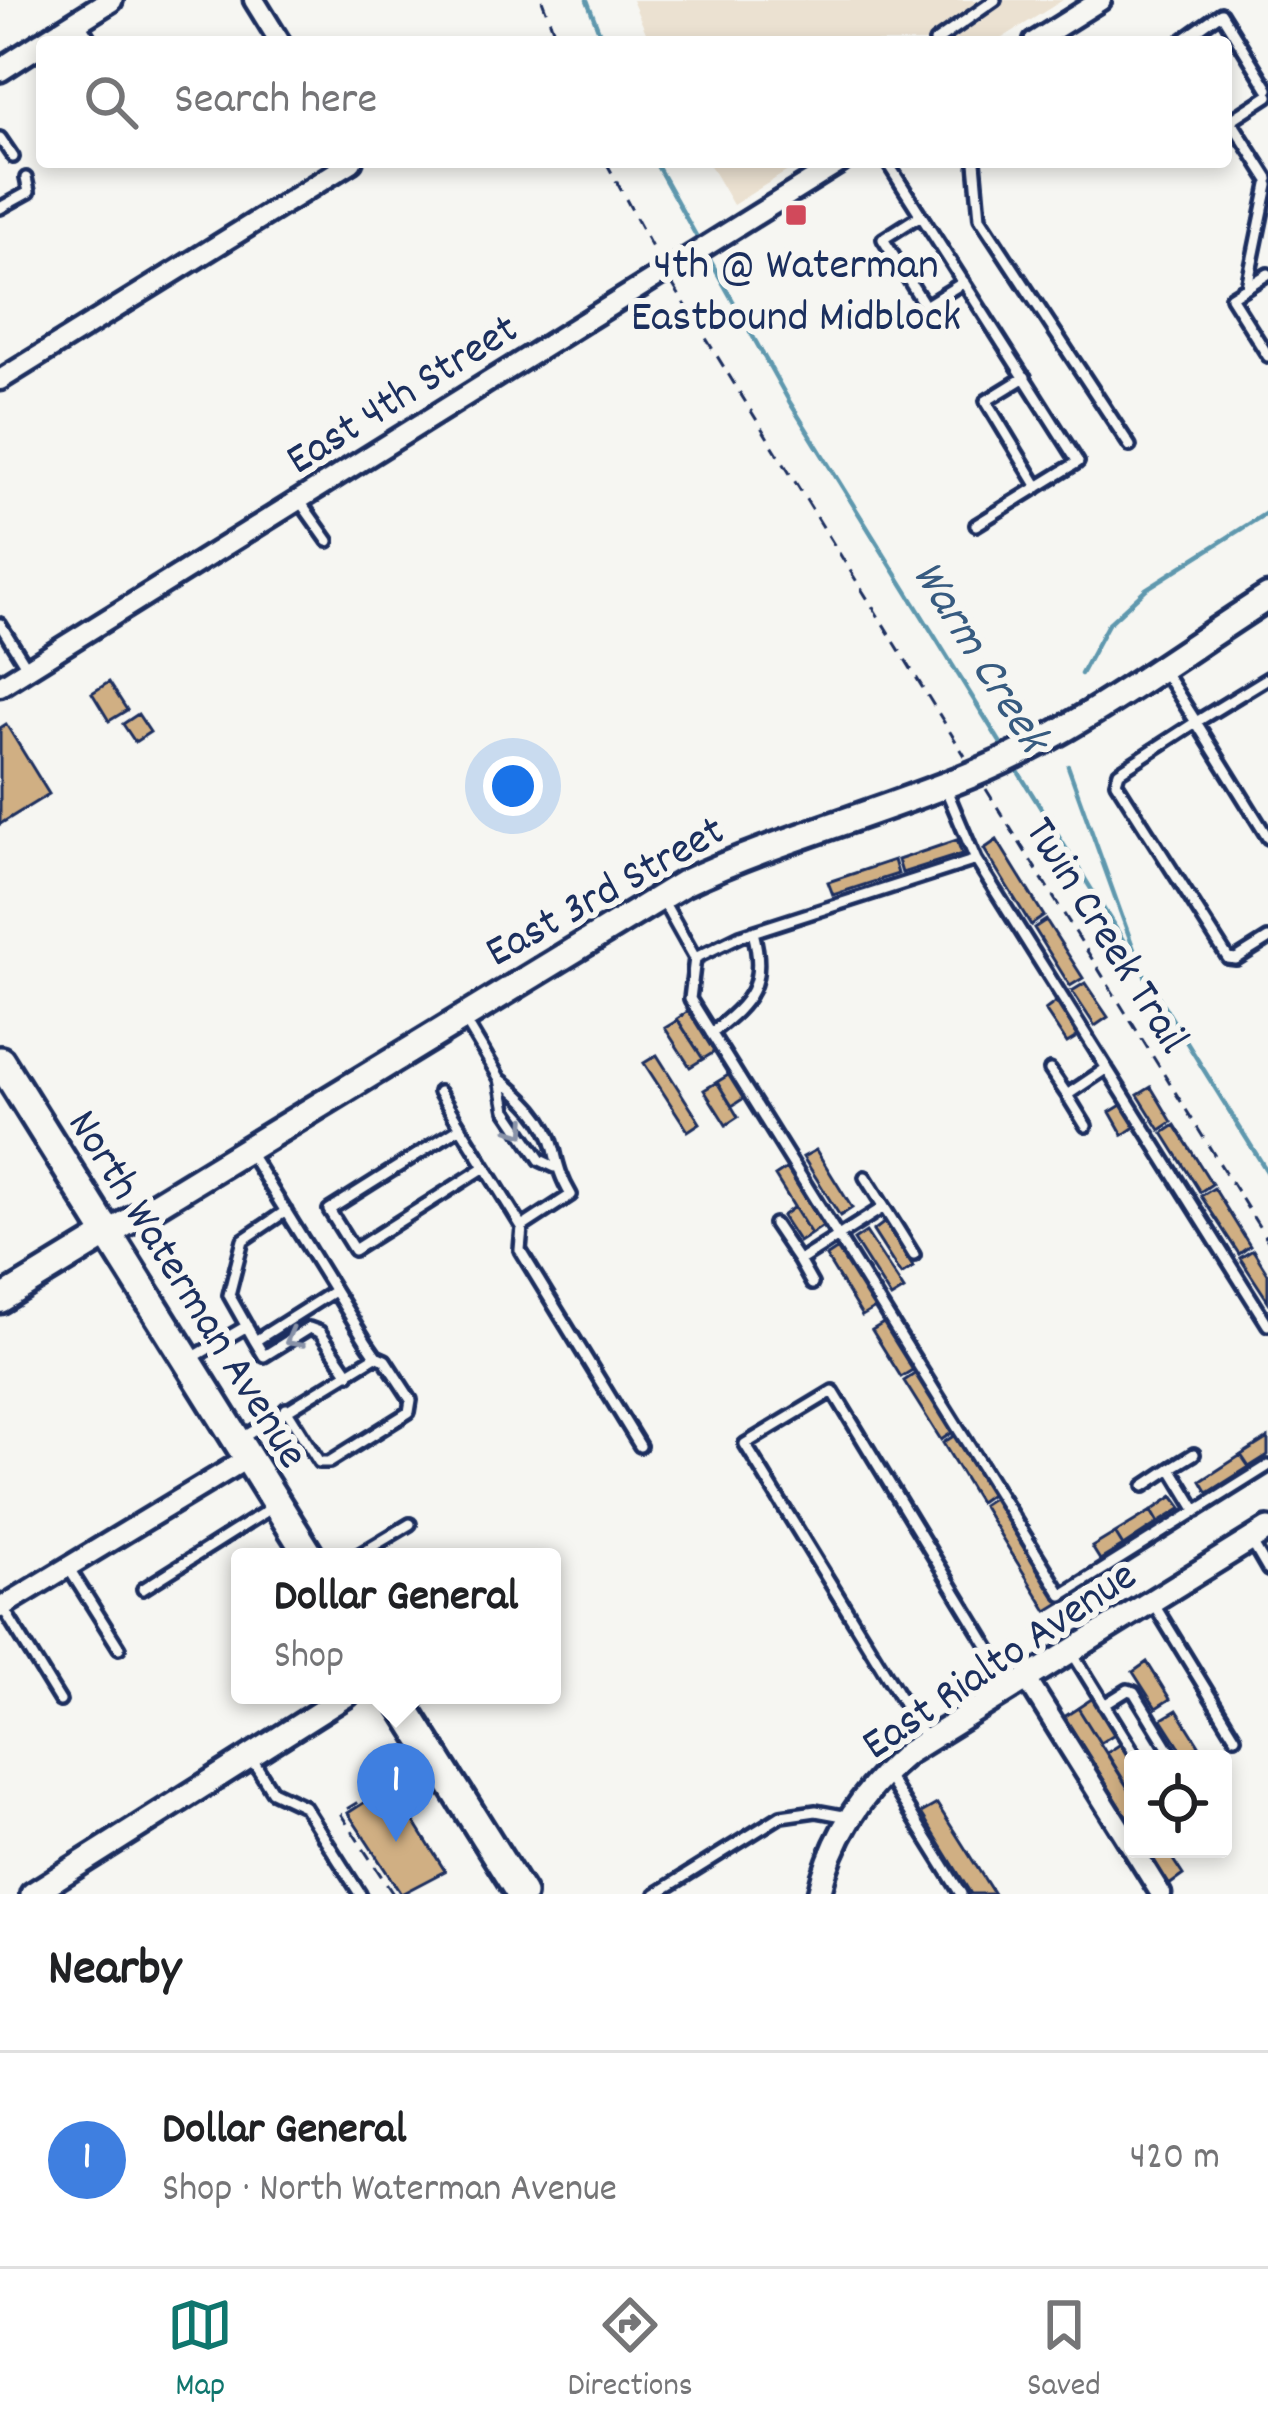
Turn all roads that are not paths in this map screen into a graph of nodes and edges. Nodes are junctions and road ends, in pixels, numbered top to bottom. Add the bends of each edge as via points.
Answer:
1 (111, 0) edge
2 (254, 0) edge
3 (995, 0) edge
4 (1101, 0) edge
5 (78, 20) junction
6 (54, 36) edge
7 (88, 36) edge
8 (276, 36) edge
9 (944, 36) edge
10 (1044, 36) edge
11 (1188, 36) edge
12 (36, 47) edge
13 (0, 70) edge
14 (1268, 93) edge
15 (1232, 115) edge
16 (1232, 124) edge
17 (0, 138) edge
18 (13, 157) dead end
19 (342, 168) edge
20 (830, 168) edge
21 (891, 168) edge
22 (976, 168) edge
23 (26, 178) dead end
24 (1268, 182) edge
25 (0, 208) edge
26 (921, 215) junction
27 (1268, 275) edge
28 (964, 282) junction
29 (1247, 287) junction
30 (1268, 356) edge
31 (1025, 377) junction
32 (0, 380) edge
33 (1130, 446) dead end
34 (1038, 487) junction
35 (298, 500) junction
36 (976, 525) dead end
37 (328, 542) dead end
38 (1268, 597) edge
39 (0, 624) edge
40 (1160, 666) junction
41 (28, 669) junction
42 (1268, 678) edge
43 (0, 686) edge
44 (1196, 722) junction
45 (944, 787) junction
46 (1268, 838) edge
47 (976, 860) junction
48 (660, 896) junction
49 (753, 932) junction
50 (1268, 939) edge
51 (695, 958) junction
52 (462, 1016) junction
53 (711, 1033) junction
54 (0, 1061) edge
55 (1107, 1068) junction
56 (1050, 1070) dead end
57 (500, 1079) junction
58 (439, 1092) dead end
59 (1067, 1095) junction
60 (1086, 1126) dead end
61 (460, 1127) junction
62 (246, 1148) junction
63 (485, 1167) junction
64 (555, 1167) junction
65 (865, 1177) dead end
66 (884, 1207) junction
67 (286, 1211) junction
68 (774, 1224) dead end
69 (523, 1227) junction
70 (109, 1232) junction
71 (838, 1236) junction
72 (914, 1255) dead end
73 (799, 1261) junction
74 (812, 1284) dead end
75 (334, 1292) junction
76 (0, 1300) edge
77 (1268, 1325) edge
78 (247, 1326) junction
79 (255, 1342) junction
80 (376, 1356) junction
81 (188, 1361) junction
82 (350, 1374) junction
83 (286, 1409) junction
84 (640, 1446) dead end
85 (243, 1449) junction
86 (1194, 1454) dead end
87 (1268, 1466) edge
88 (1171, 1468) junction
89 (1144, 1486) dead end
90 (277, 1504) junction
91 (1197, 1511) junction
92 (410, 1524) dead end
93 (1263, 1533) edge
94 (304, 1548) edge
95 (370, 1548) edge
96 (68, 1567) junction
97 (1268, 1570) edge
98 (143, 1589) dead end
99 (1150, 1599) junction
100 (1, 1606) edge
101 (119, 1648) dead end
102 (1070, 1650) junction
103 (1020, 1683) junction
104 (60, 1701) dead end
105 (333, 1704) edge
106 (402, 1704) edge
107 (1105, 1705) junction
108 (1235, 1736) dead end
109 (927, 1741) junction
110 (1132, 1750) edge
111 (1170, 1750) edge
112 (250, 1756) junction
113 (885, 1772) junction
114 (849, 1817) junction
115 (1124, 1836) edge
116 (1139, 1858) edge
117 (32, 1894) edge
118 (360, 1894) edge
119 (520, 1894) edge
120 (656, 1894) edge
121 (819, 1894) edge
122 (961, 1894) edge
123 (1161, 1894) edge

1 - 5 street
2 - 8 street
3 - 9 lane
4 - 10 street
5 - 6 street
5 - 7 lane
11 - 14 lane via 1221,13
12 - 13 street
14 - 15 lane
16 - 24 lane
17 - 18 lane
19 - 32 street
20 - 35 street, East 4th Street
21 - 26 lane
22 - 33 lane via 980,218
23 - 25 lane via 28,192
24 - 29 lane
26 - 28 lane
26 - 28 lane via 883,239 925,307
27 - 29 lane
28 - 31 lane
29 - 30 lane via 1231,297
31 - 34 lane via 986,401
31 - 34 lane via 1078,462
34 - 36 lane
35 - 37 lane
35 - 41 street, East 4th Street
38 - 40 main road, East 3rd Street
39 - 41 lane
40 - 44 lane
40 - 45 main road, East 3rd Street via 1034,744
41 - 43 street, East 4th Street
42 - 44 lane
44 - 46 lane
44 - 50 lane via 1119,772 1116,782 1228,958
45 - 47 lane
45 - 48 main road, East 3rd Street via 736,859
47 - 49 lane
47 - 55 lane
48 - 51 lane
48 - 52 main road, East 3rd Street
49 - 51 lane
49 - 53 lane via 761,961 746,1006
51 - 53 lane via 690,999
52 - 57 lane
52 - 62 main road, East 3rd Street
53 - 71 lane
54 - 70 main road, North Waterman Avenue
55 - 59 lane
55 - 77 lane
56 - 59 lane
57 - 64 lane via 528,1101 554,1145
57 -> 64 lane via 506,1110 539,1160
58 - 61 lane
59 - 60 lane
61 - 63 lane
61 - 63 lane via 329,1210 354,1250
62 - 67 lane
62 - 70 main road, East 3rd Street
63 - 69 lane
64 - 69 lane via 571,1195
65 - 66 lane
66 - 71 lane
66 - 72 lane
67 - 75 lane
67 - 78 lane via 243,1240 229,1295
68 - 73 lane
69 - 84 lane via 520,1250
70 - 76 main road, East 3rd Street
70 - 81 main road, North Waterman Avenue
71 - 73 lane
71 - 91 lane via 1062,1595
73 - 74 lane
75 - 79 lane
75 - 80 lane
78 - 79 lane
78 - 81 lane
82 -> 79 lane via 309,1328 264,1356
80 - 82 lane
80 - 83 lane via 411,1400 409,1412 328,1462 319,1462
81 - 85 main road, North Waterman Avenue
82 - 83 lane
83 - 85 lane
85 - 90 main road, North Waterman Avenue
85 - 96 street
86 - 88 lane
87 - 91 lane
88 - 89 lane
88 - 91 lane
90 - 94 main road, North Waterman Avenue
90 - 98 lane
92 - 95 lane
93 - 97 lane
93 - 99 street, East Rialto Avenue
96 - 100 street
96 - 101 lane
99 - 102 street, East Rialto Avenue
99 - 108 lane
100 - 104 lane
102 - 103 street, East Rialto Avenue
102 - 107 lane
103 - 109 street, East Rialto Avenue
103 - 109 lane via 833,1391 745,1444
103 - 115 street
105 - 112 street
106 - 119 main road
107 - 110 lane
107 - 111 lane via 1133,1692
109 - 113 street, East Rialto Avenue
112 - 117 street
112 - 118 lane via 272,1792 304,1806
113 - 114 street, East Rialto Avenue
113 - 122 lane
114 - 120 lane via 781,1816
114 - 121 street, East Rialto Avenue
116 - 123 street

